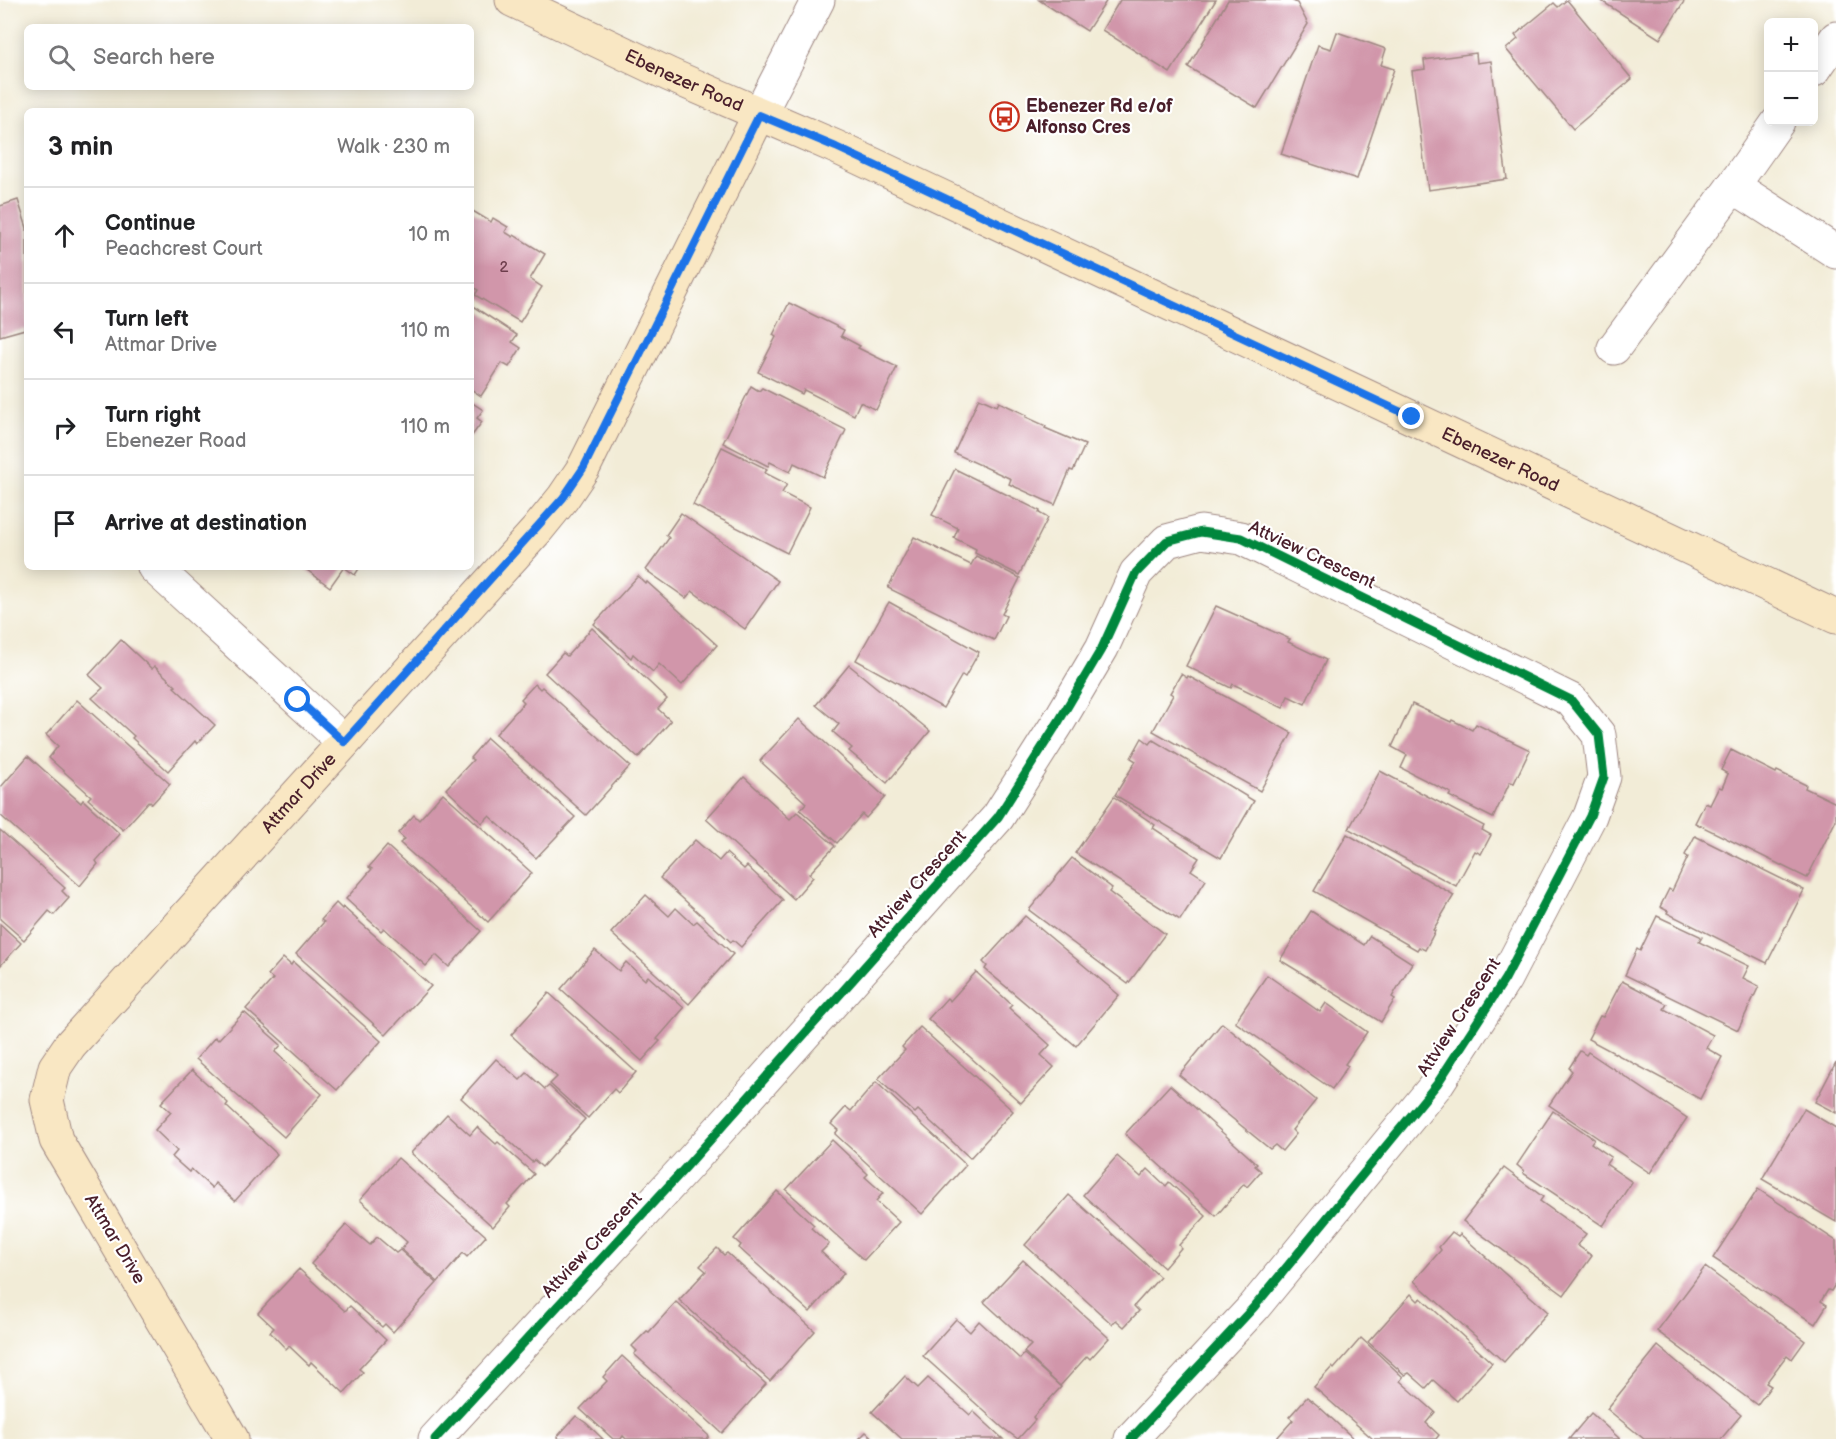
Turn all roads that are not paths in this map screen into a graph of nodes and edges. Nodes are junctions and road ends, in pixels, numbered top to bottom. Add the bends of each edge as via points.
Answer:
1 (512, 0) edge
2 (818, 0) edge
3 (1836, 38) edge
4 (1818, 64) edge
5 (759, 115) junction
6 (1775, 126) edge
7 (1733, 186) junction
8 (1836, 252) edge
9 (1614, 348) dead end
10 (157, 570) edge
11 (1836, 617) edge
12 (344, 742) junction
13 (232, 1439) edge
14 (435, 1439) edge
15 (1131, 1439) edge

1 - 5 street, Ebenezer Road
2 - 5 street
3 - 4 street
5 - 11 street, Ebenezer Road via 857,157
5 - 12 street, Attmar Drive via 584,467 563,498
6 - 7 street
7 - 8 street
7 - 9 street
10 - 12 street
12 - 13 street, Attmar Drive via 70,1045 55,1067 47,1100 56,1140
14 - 15 street, Attview Crescent via 686,1167 998,818 1102,648 1136,573 1167,541 1201,532 1241,538 1571,700 1599,735 1604,777 1590,816 1504,980 1437,1084 1254,1307

